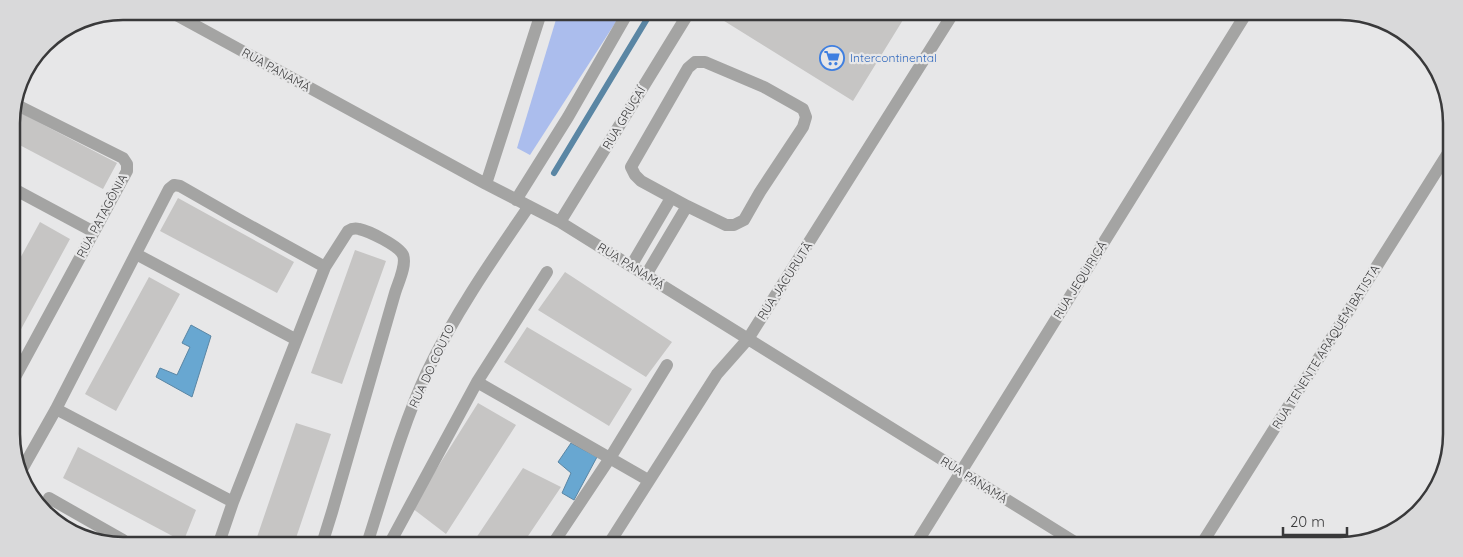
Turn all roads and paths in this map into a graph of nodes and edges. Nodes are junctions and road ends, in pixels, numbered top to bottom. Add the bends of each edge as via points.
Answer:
1 (184, 20) edge
2 (539, 20) edge
3 (624, 20) edge
4 (684, 20) edge
5 (949, 20) edge
6 (1242, 20) edge
7 (22, 107) edge
8 (1443, 161) edge
9 (486, 184) junction
10 (20, 192) edge
11 (671, 198) junction
12 (516, 200) junction
13 (529, 206) junction
14 (687, 206) junction
15 (560, 222) junction
16 (94, 232) junction
17 (136, 254) junction
18 (325, 266) junction
19 (631, 266) junction
20 (547, 272) dead end
21 (646, 275) junction
22 (295, 339) junction
23 (748, 339) junction
24 (667, 365) dead end
25 (20, 368) edge
26 (477, 382) junction
27 (56, 410) junction
28 (610, 458) junction
29 (25, 465) edge
30 (961, 472) junction
31 (648, 480) junction
32 (49, 498) dead end
33 (233, 502) junction
34 (117, 537) edge
35 (221, 537) edge
36 (324, 537) edge
37 (369, 537) edge
38 (393, 537) edge
39 (557, 537) edge
40 (613, 537) edge
41 (920, 537) edge
42 (1067, 537) edge
43 (1206, 537) edge

1 - 9 street, RUA PANAMÁ
2 - 9 street
3 - 12 street
4 - 15 street, RUA GRUÇAÍ
5 - 23 street, RUA JACURUTÃ
6 - 30 street, RUA JEQUIRIÇÁ
7 - 16 street, RUA PATAGÔNIA via 123,158 127,164 127,171
8 - 43 street, RUA TENENTE ARAQUÉM BATISTA
9 - 12 street, RUA PANAMÁ
10 - 16 street
11 - 14 street
11 - 14 street via 640,180 631,167 688,68 695,62 706,62 764,87 803,110 806,117 803,127 744,220 726,225
11 - 19 street
12 - 13 street, RUA PANAMÁ
13 - 15 street, RUA PANAMÁ
13 - 37 street, RUA DO COUTO via 487,266 426,373
14 - 21 street
15 - 19 street, RUA PANAMÁ
16 - 25 street, RUA PATAGÔNIA
17 - 18 street via 174,185
17 - 22 street
17 - 27 street
18 - 22 street
18 - 36 street via 352,229 359,229 398,248 404,261
19 - 21 street, RUA PANAMÁ
20 - 26 street
21 - 23 street, RUA PANAMÁ
22 - 33 street
23 - 30 street, RUA PANAMÁ
23 - 31 street, RUA JACURUTÃ via 717,374
24 - 28 street
26 - 28 street
26 - 38 street
27 - 29 street
27 - 33 street
28 - 31 street
28 - 39 street
30 - 41 street, RUA JEQUIRIÇÁ
30 - 42 street, RUA PANAMÁ
31 - 40 street, RUA JACURUTÃ
32 - 34 street
33 - 35 street

